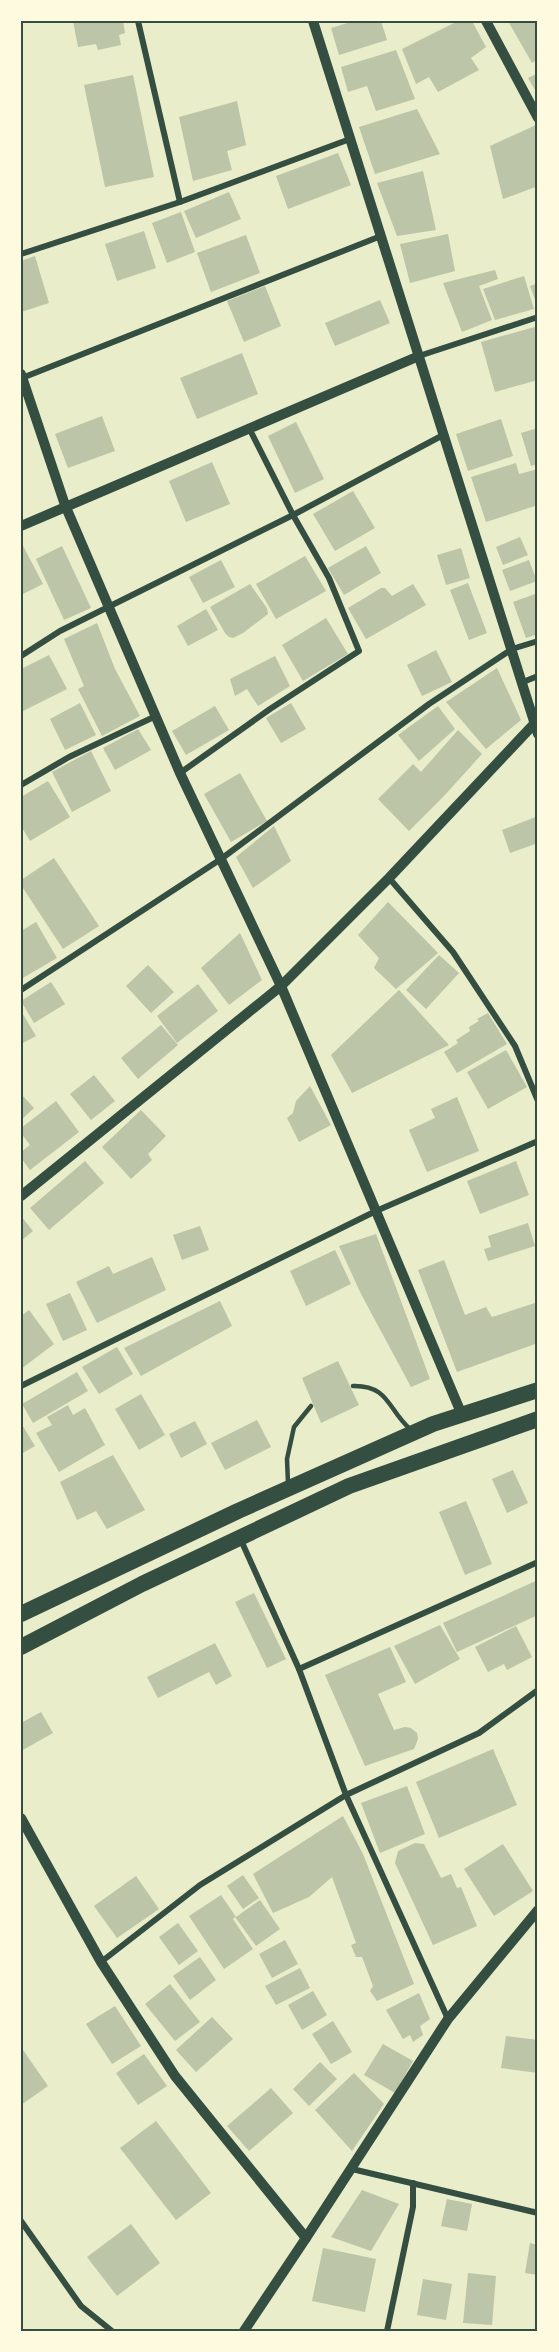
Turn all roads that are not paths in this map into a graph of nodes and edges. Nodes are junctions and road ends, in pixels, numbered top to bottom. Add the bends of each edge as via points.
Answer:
1 (138, 21) edge
2 (313, 21) edge
3 (486, 21) edge
4 (538, 118) edge
5 (350, 140) junction
6 (180, 202) junction
7 (381, 236) junction
8 (21, 254) edge
9 (538, 317) edge
10 (419, 356) junction
11 (21, 376) edge
12 (249, 428) junction
13 (445, 434) junction
14 (65, 505) junction
15 (293, 515) junction
16 (21, 526) edge
17 (109, 608) junction
18 (538, 641) edge
19 (512, 649) junction
20 (21, 656) edge
21 (538, 676) edge
22 (523, 682) junction
23 (156, 716) junction
24 (536, 728) edge
25 (180, 773) junction
26 (21, 785) edge
27 (221, 859) junction
28 (389, 878) junction
29 (281, 986) junction
30 (21, 990) edge
31 (538, 1101) edge
32 (538, 1142) edge
33 (21, 1196) edge
34 (376, 1211) junction
35 (21, 1386) edge
36 (353, 1386) dead end
37 (538, 1390) edge
38 (311, 1406) dead end
39 (462, 1415) junction
40 (538, 1419) edge
41 (415, 1432) junction
42 (288, 1489) junction
43 (240, 1538) junction
44 (538, 1562) edge
45 (21, 1614) edge
46 (21, 1647) edge
47 (299, 1669) junction
48 (538, 1690) edge
49 (346, 1795) junction
50 (21, 1818) edge
51 (538, 1910) edge
52 (101, 1962) junction
53 (448, 2019) junction
54 (352, 2169) junction
55 (413, 2183) junction
56 (538, 2213) edge
57 (21, 2221) edge
58 (306, 2238) junction
59 (112, 2331) edge
60 (244, 2331) edge
61 (387, 2331) edge

1 - 6 street
2 - 5 street
3 - 4 street
5 - 6 street
5 - 7 street
6 - 8 street
7 - 10 street
7 - 11 street
9 - 10 street
10 - 12 street
10 - 13 street
11 - 14 street
12 - 14 street
12 - 15 street
13 - 15 street
13 - 19 street
14 - 16 street
14 - 17 street
15 - 17 street
15 - 25 street via 329,578 359,651
17 - 20 street via 60,631
17 - 23 street
18 - 19 street
19 - 22 street
19 - 27 street via 429,704
21 - 22 street
22 - 24 street
23 - 25 street
23 - 26 street via 69,756
24 - 28 street
25 - 27 street
27 - 29 street
27 - 30 street
28 - 29 street
28 - 31 street via 453,952 515,1046
29 - 33 street
29 - 34 street
32 - 34 street
34 - 35 street
34 - 39 street
36 - 41 lane via 383,1393 399,1419
37 - 39 highway
38 - 42 lane via 294,1426 287,1459
39 - 41 highway
40 - 43 highway via 349,1486
41 - 42 highway
42 - 45 highway
43 - 46 highway
43 - 47 street
44 - 47 street
47 - 49 street
48 - 49 street via 479,1733
49 - 52 street via 200,1885
49 - 53 street
50 - 52 street
51 - 53 street
52 - 58 street via 175,2076
53 - 54 street
54 - 55 street
54 - 58 street
55 - 56 street
55 - 61 street via 413,2206
57 - 59 street via 81,2306
58 - 60 street

